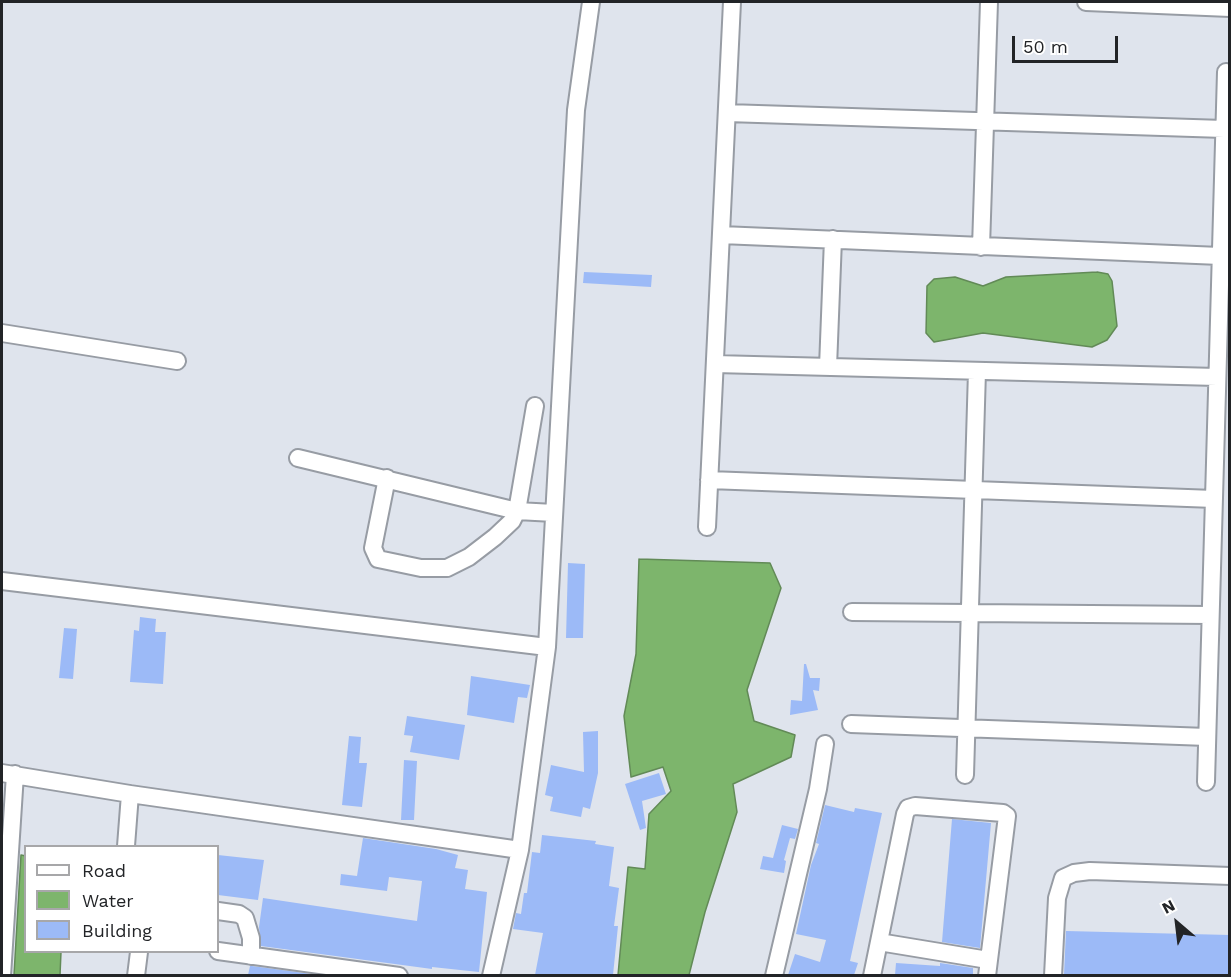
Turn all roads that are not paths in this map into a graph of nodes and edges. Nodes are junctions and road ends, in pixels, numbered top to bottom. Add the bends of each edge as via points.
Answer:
1 (591, 2) edge
2 (732, 2) edge
3 (989, 2) edge
4 (1086, 2) edge
5 (1230, 8) edge
6 (1226, 72) dead end
7 (727, 113) junction
8 (986, 123) junction
9 (1224, 129) junction
10 (721, 235) junction
11 (833, 240) junction
12 (981, 247) junction
13 (1220, 256) junction
14 (1224, 308) edge
15 (1224, 328) edge
16 (2, 333) edge
17 (177, 361) dead end
18 (715, 364) junction
19 (828, 367) junction
20 (977, 371) junction
21 (1217, 377) junction
22 (535, 406) dead end
23 (298, 458) dead end
24 (387, 478) junction
25 (709, 480) junction
26 (974, 489) junction
27 (1214, 499) junction
28 (517, 511) junction
29 (554, 513) junction
30 (707, 527) dead end
31 (2, 581) edge
32 (852, 612) dead end
33 (970, 613) junction
34 (1210, 615) junction
35 (547, 646) junction
36 (851, 724) dead end
37 (967, 728) junction
38 (1207, 737) junction
39 (825, 744) dead end
40 (8, 774) edge
41 (965, 775) dead end
42 (1206, 782) dead end
43 (130, 794) junction
44 (126, 845) edge
45 (520, 850) junction
46 (1230, 876) edge
47 (219, 911) edge
48 (879, 942) junction
49 (219, 951) edge
50 (139, 953) edge
51 (251, 956) junction
52 (987, 968) edge
53 (2, 975) edge
54 (136, 975) edge
55 (399, 975) edge
56 (491, 975) edge
57 (774, 975) edge
58 (872, 975) edge
59 (1053, 975) edge

1 - 29 street via 576,110
2 - 7 street
3 - 8 street
4 - 5 street
6 - 9 street
7 - 8 street
7 - 10 street
8 - 9 street
8 - 12 street
9 - 13 street
10 - 11 street
10 - 18 street
11 - 12 street
11 - 19 street
12 - 13 street
13 - 14 street
14 - 15 street
15 - 21 street
16 - 17 street
18 - 19 street
18 - 25 street
19 - 20 street
20 - 21 street
20 - 26 street
21 - 27 street
22 - 28 street
23 - 24 street
24 - 28 street
24 - 28 street via 373,548 378,559 421,568 447,568 495,537
25 - 26 street
25 - 30 street
26 - 27 street
26 - 33 street
27 - 34 street
28 - 29 street
29 - 35 street
31 - 35 street
32 - 33 street
33 - 34 street
33 - 37 street
34 - 38 street
35 - 45 street
36 - 37 street
37 - 38 street
37 - 41 street
38 - 42 street
39 - 57 street
40 - 43 street
40 - 53 street
43 - 44 street
43 - 45 street
45 - 56 street
46 - 59 street via 1090,871 1063,878 1057,898
47 - 51 street via 245,918
48 - 52 street
48 - 52 street via 908,808 1003,813 1008,824
48 - 58 street
49 - 51 street
50 - 54 street
51 - 55 street

